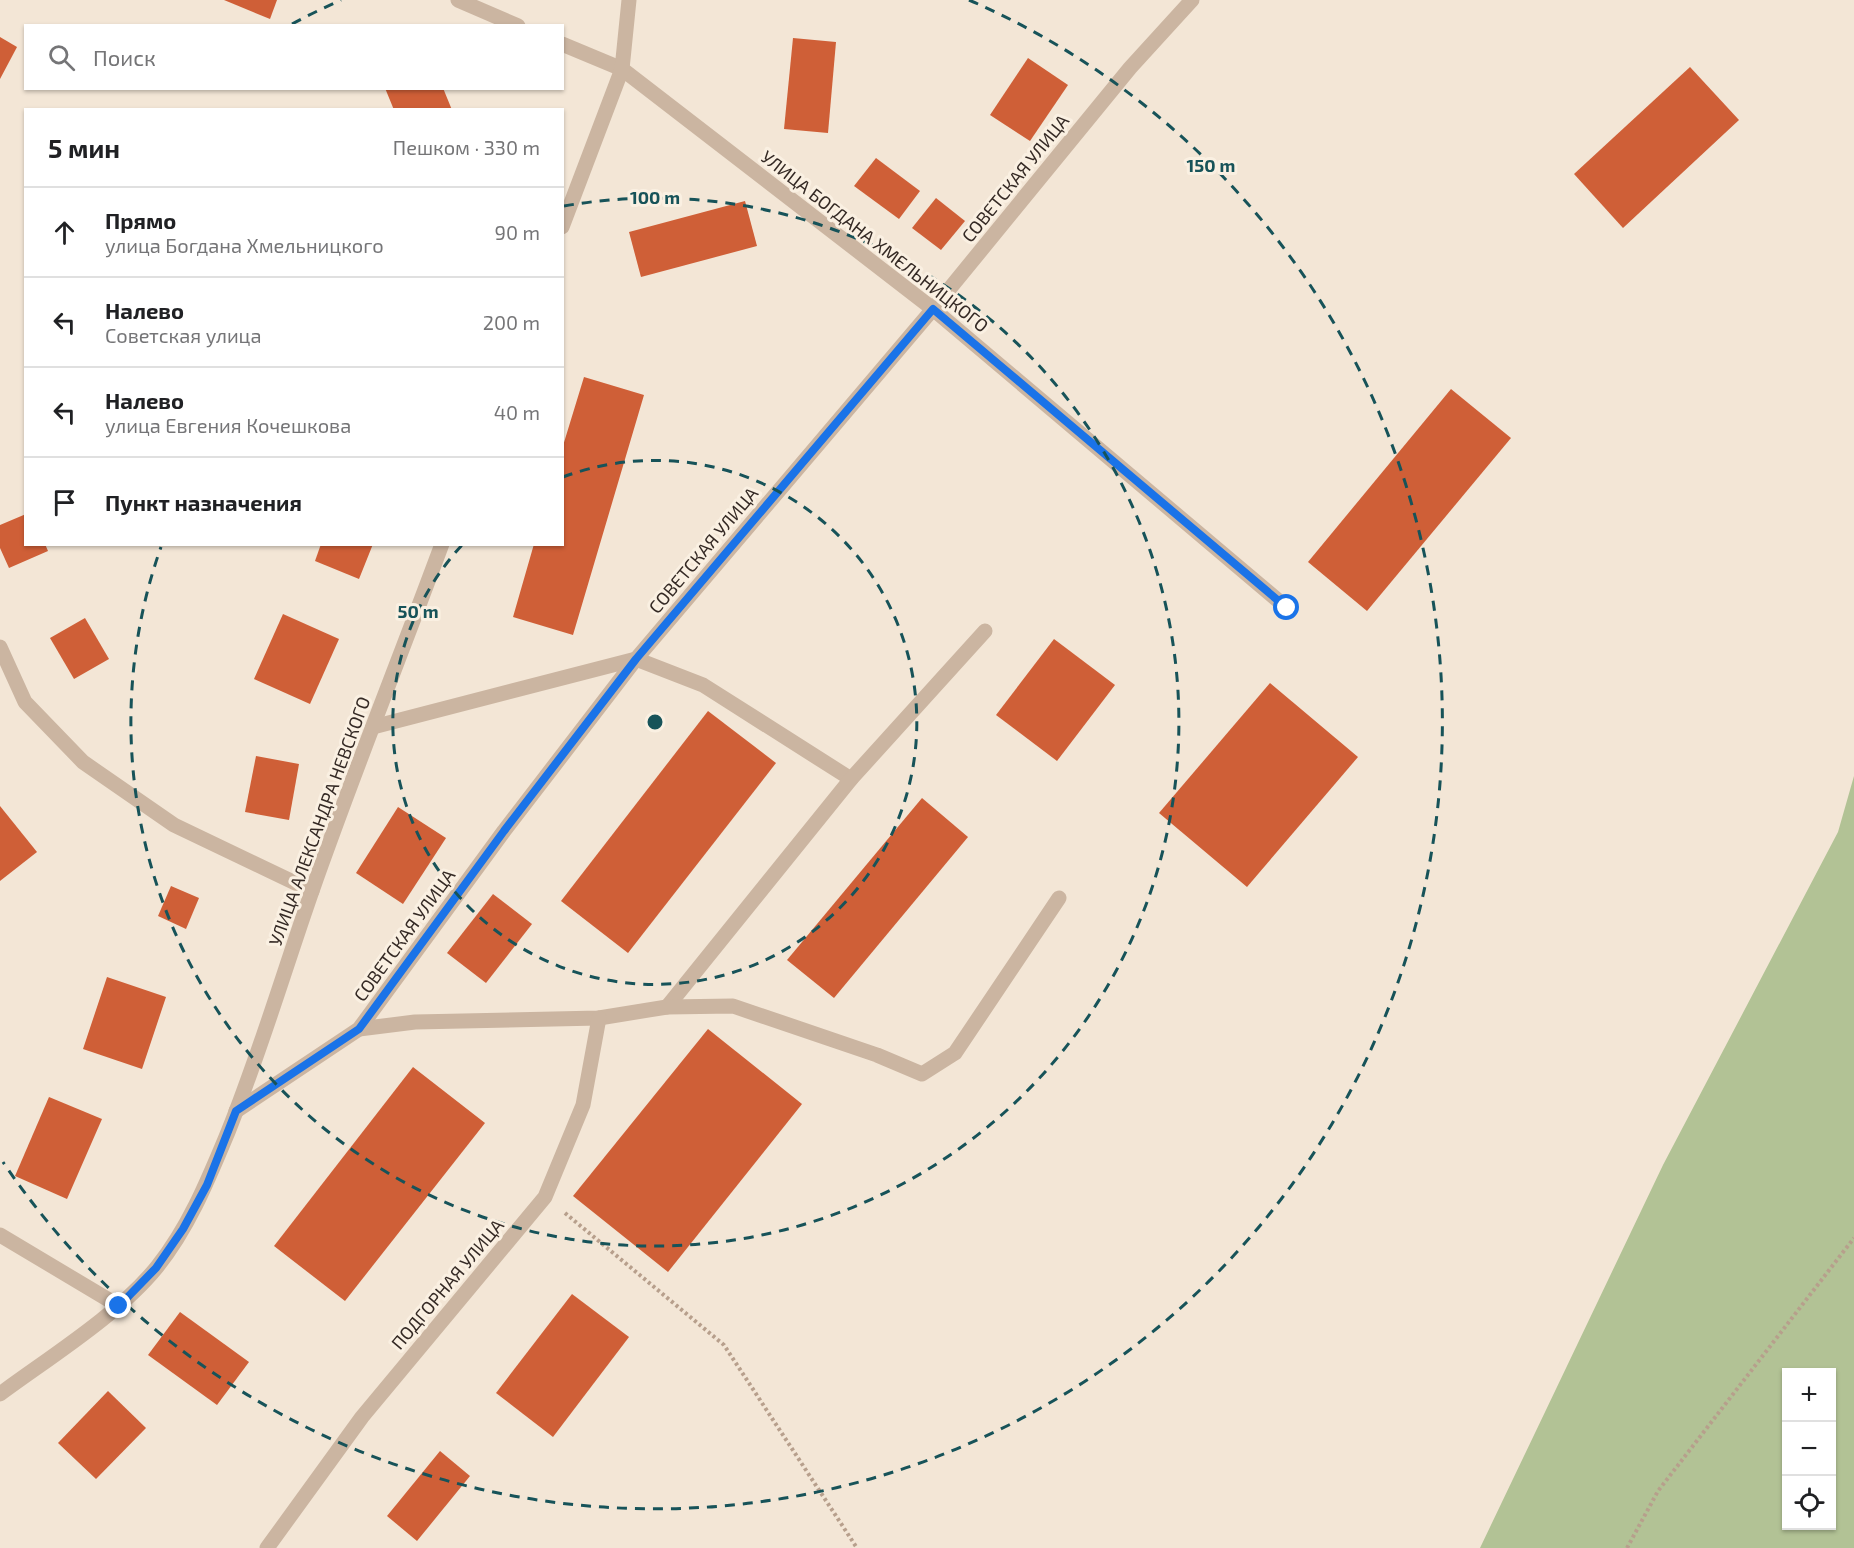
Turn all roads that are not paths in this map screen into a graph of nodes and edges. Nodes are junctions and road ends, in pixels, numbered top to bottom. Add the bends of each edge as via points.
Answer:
1 (458, 0) edge
2 (628, 0) edge
3 (1192, 0) edge
4 (513, 24) edge
5 (564, 45) edge
6 (622, 69) junction
7 (564, 222) edge
8 (933, 309) junction
9 (441, 546) edge
10 (1287, 608) dead end
11 (985, 631) dead end
12 (0, 647) edge
13 (636, 659) junction
14 (373, 727) junction
15 (851, 779) junction
16 (312, 891) junction
17 (1059, 898) dead end
18 (667, 1007) junction
19 (599, 1018) junction
20 (359, 1029) junction
21 (236, 1111) junction
22 (0, 1235) edge
23 (119, 1306) junction
24 (0, 1394) edge
25 (267, 1548) edge

1 - 4 street
2 - 6 street
3 - 8 street, СОВЕТСКАЯ УЛИЦА via 1130,68
5 - 6 street, УЛИЦА БОГДАНА ХМЕЛЬНИЦКОГО
6 - 7 street
6 - 8 street, УЛИЦА БОГДАНА ХМЕЛЬНИЦКОГО
8 - 10 street, УЛИЦА БОГДАНА ХМЕЛЬНИЦКОГО
8 - 13 street, СОВЕТСКАЯ УЛИЦА
9 - 14 street, УЛИЦА АЛЕКСАНДРА НЕВСКОГО
11 - 15 street
12 - 16 street via 25,702 83,762 174,825
13 - 14 street
13 - 15 street via 702,685
13 - 20 street, СОВЕТСКАЯ УЛИЦА
14 - 16 street, УЛИЦА АЛЕКСАНДРА НЕВСКОГО
15 - 18 street
16 - 21 street, УЛИЦА АЛЕКСАНДРА НЕВСКОГО
17 - 18 street via 955,1053 922,1074 733,1006
18 - 19 street
19 - 20 street via 415,1022
19 - 25 street, ПОДГОРНАЯ УЛИЦА via 583,1105 545,1197 362,1418
20 - 21 street, СОВЕТСКАЯ УЛИЦА
21 - 23 street, УЛИЦА АЛЕКСАНДРА НЕВСКОГО via 207,1185 183,1229 156,1268
22 - 23 street
23 - 24 street, УЛИЦА АЛЕКСАНДРА НЕВСКОГО

